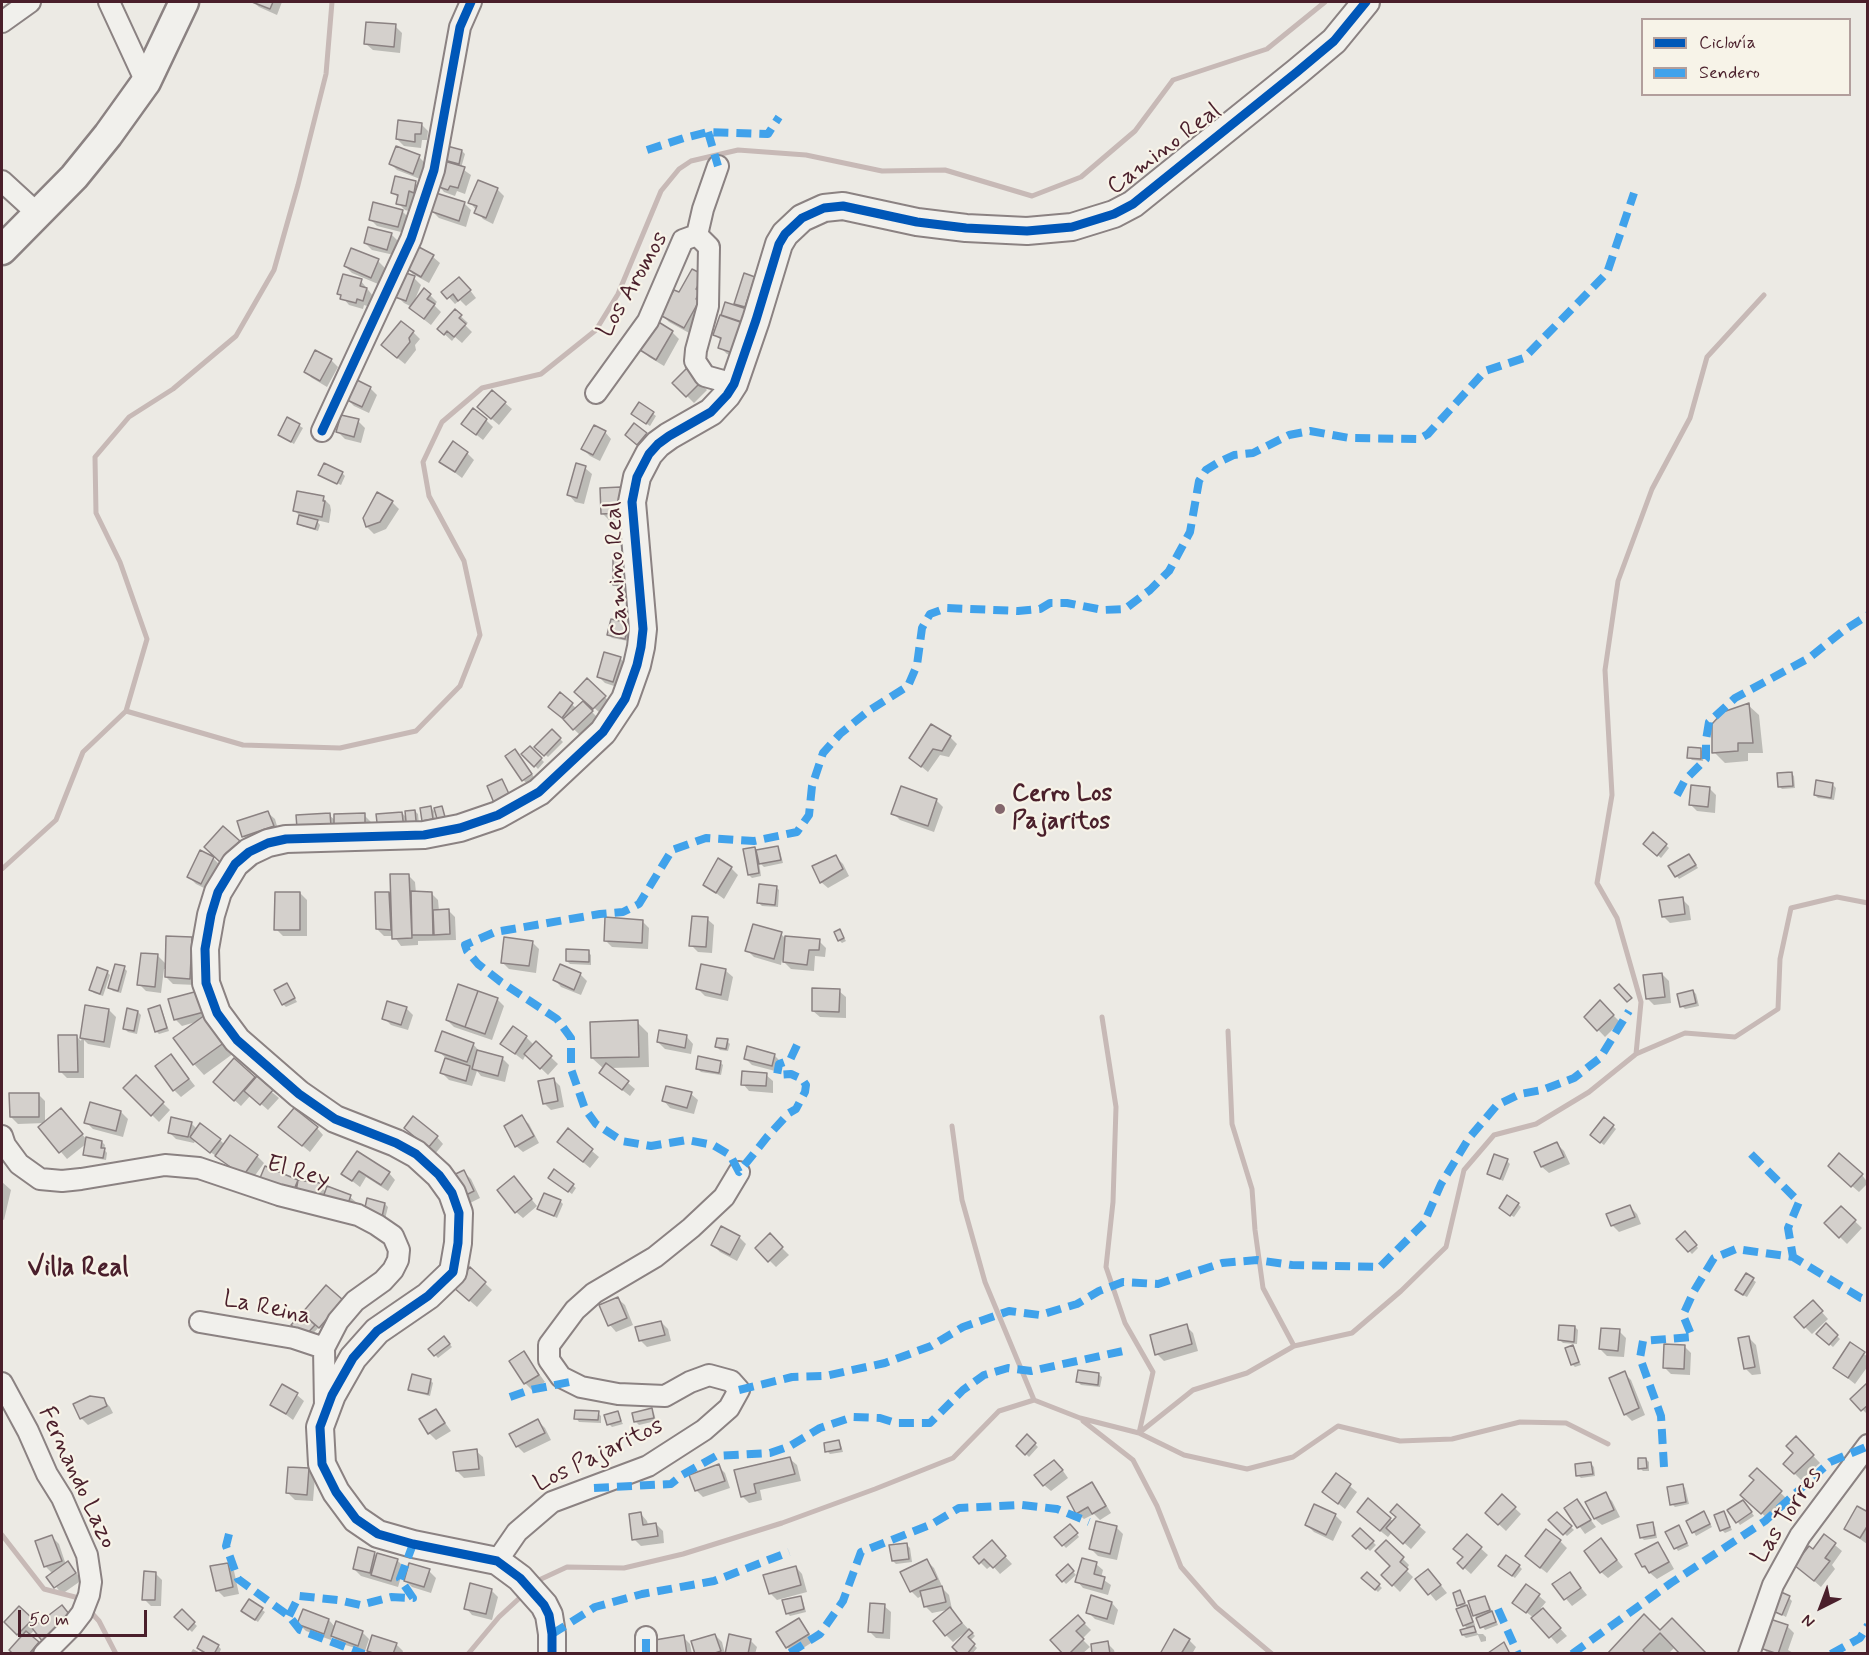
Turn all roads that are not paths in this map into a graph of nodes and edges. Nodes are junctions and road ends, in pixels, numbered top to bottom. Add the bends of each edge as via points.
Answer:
1 (30, 2) edge
2 (109, 2) edge
3 (184, 2) edge
4 (471, 2) edge
5 (1366, 2) edge
6 (2, 22) edge
7 (146, 82) junction
8 (718, 166) dead end
9 (2, 181) edge
10 (39, 214) junction
11 (696, 235) junction
12 (2, 250) edge
13 (734, 384) junction
14 (596, 393) dead end
15 (322, 431) dead end
16 (2, 1136) edge
17 (739, 1172) dead end
18 (200, 1322) dead end
19 (324, 1348) junction
20 (2, 1383) edge
21 (325, 1412) junction
22 (1868, 1445) edge
23 (497, 1561) junction
24 (45, 1653) edge
25 (552, 1653) edge
26 (1749, 1653) edge

1 - 6 street
2 - 7 street
3 - 7 main road
4 - 15 street via 460,27 434,170 411,239
5 - 13 street, Camino Real via 1334,41 1297,72 1133,204 1093,222 1049,230 966,228 843,206 824,208 802,218 785,234 775,255
7 - 10 main road via 74,177
8 - 11 street, Los Aromos
9 - 10 street
10 - 12 main road
11 - 13 street, Los Aromos via 709,247 708,306 695,361 705,376
11 - 14 street, Los Aromos via 683,240 648,321
13 - 21 street, Camino Real via 711,412 658,444 637,477 632,502 643,629 641,647 625,699 588,748 539,792 498,815 424,835 286,838 249,852 235,864 218,892 205,949 206,983 217,1013 237,1040 299,1094 335,1119 416,1154 439,1175 452,1193 459,1213 453,1272 428,1296 366,1342 343,1374
16 - 19 street, El Rey via 19,1164 40,1179 72,1180 165,1165 198,1168 279,1195 358,1215 377,1225 393,1236 399,1250 398,1260 383,1281 355,1301 338,1321
17 - 23 street, Los Pajaritos via 724,1197 691,1228 655,1257 594,1293 575,1310 549,1345 549,1360 561,1377 581,1387 618,1394 665,1396 709,1375 731,1381 739,1390 729,1408 704,1430 648,1466 552,1502 517,1532
18 - 19 street, La Reina via 294,1338
19 - 21 street, El Rey
20 - 24 street, Fernando Lazo via 87,1555 91,1581 85,1604 72,1626
21 - 23 street, Camino Real via 320,1426 322,1464 356,1519 378,1534
22 - 26 street, Las Torres via 1800,1536 1773,1585
23 - 25 street via 520,1578 544,1605 552,1634

